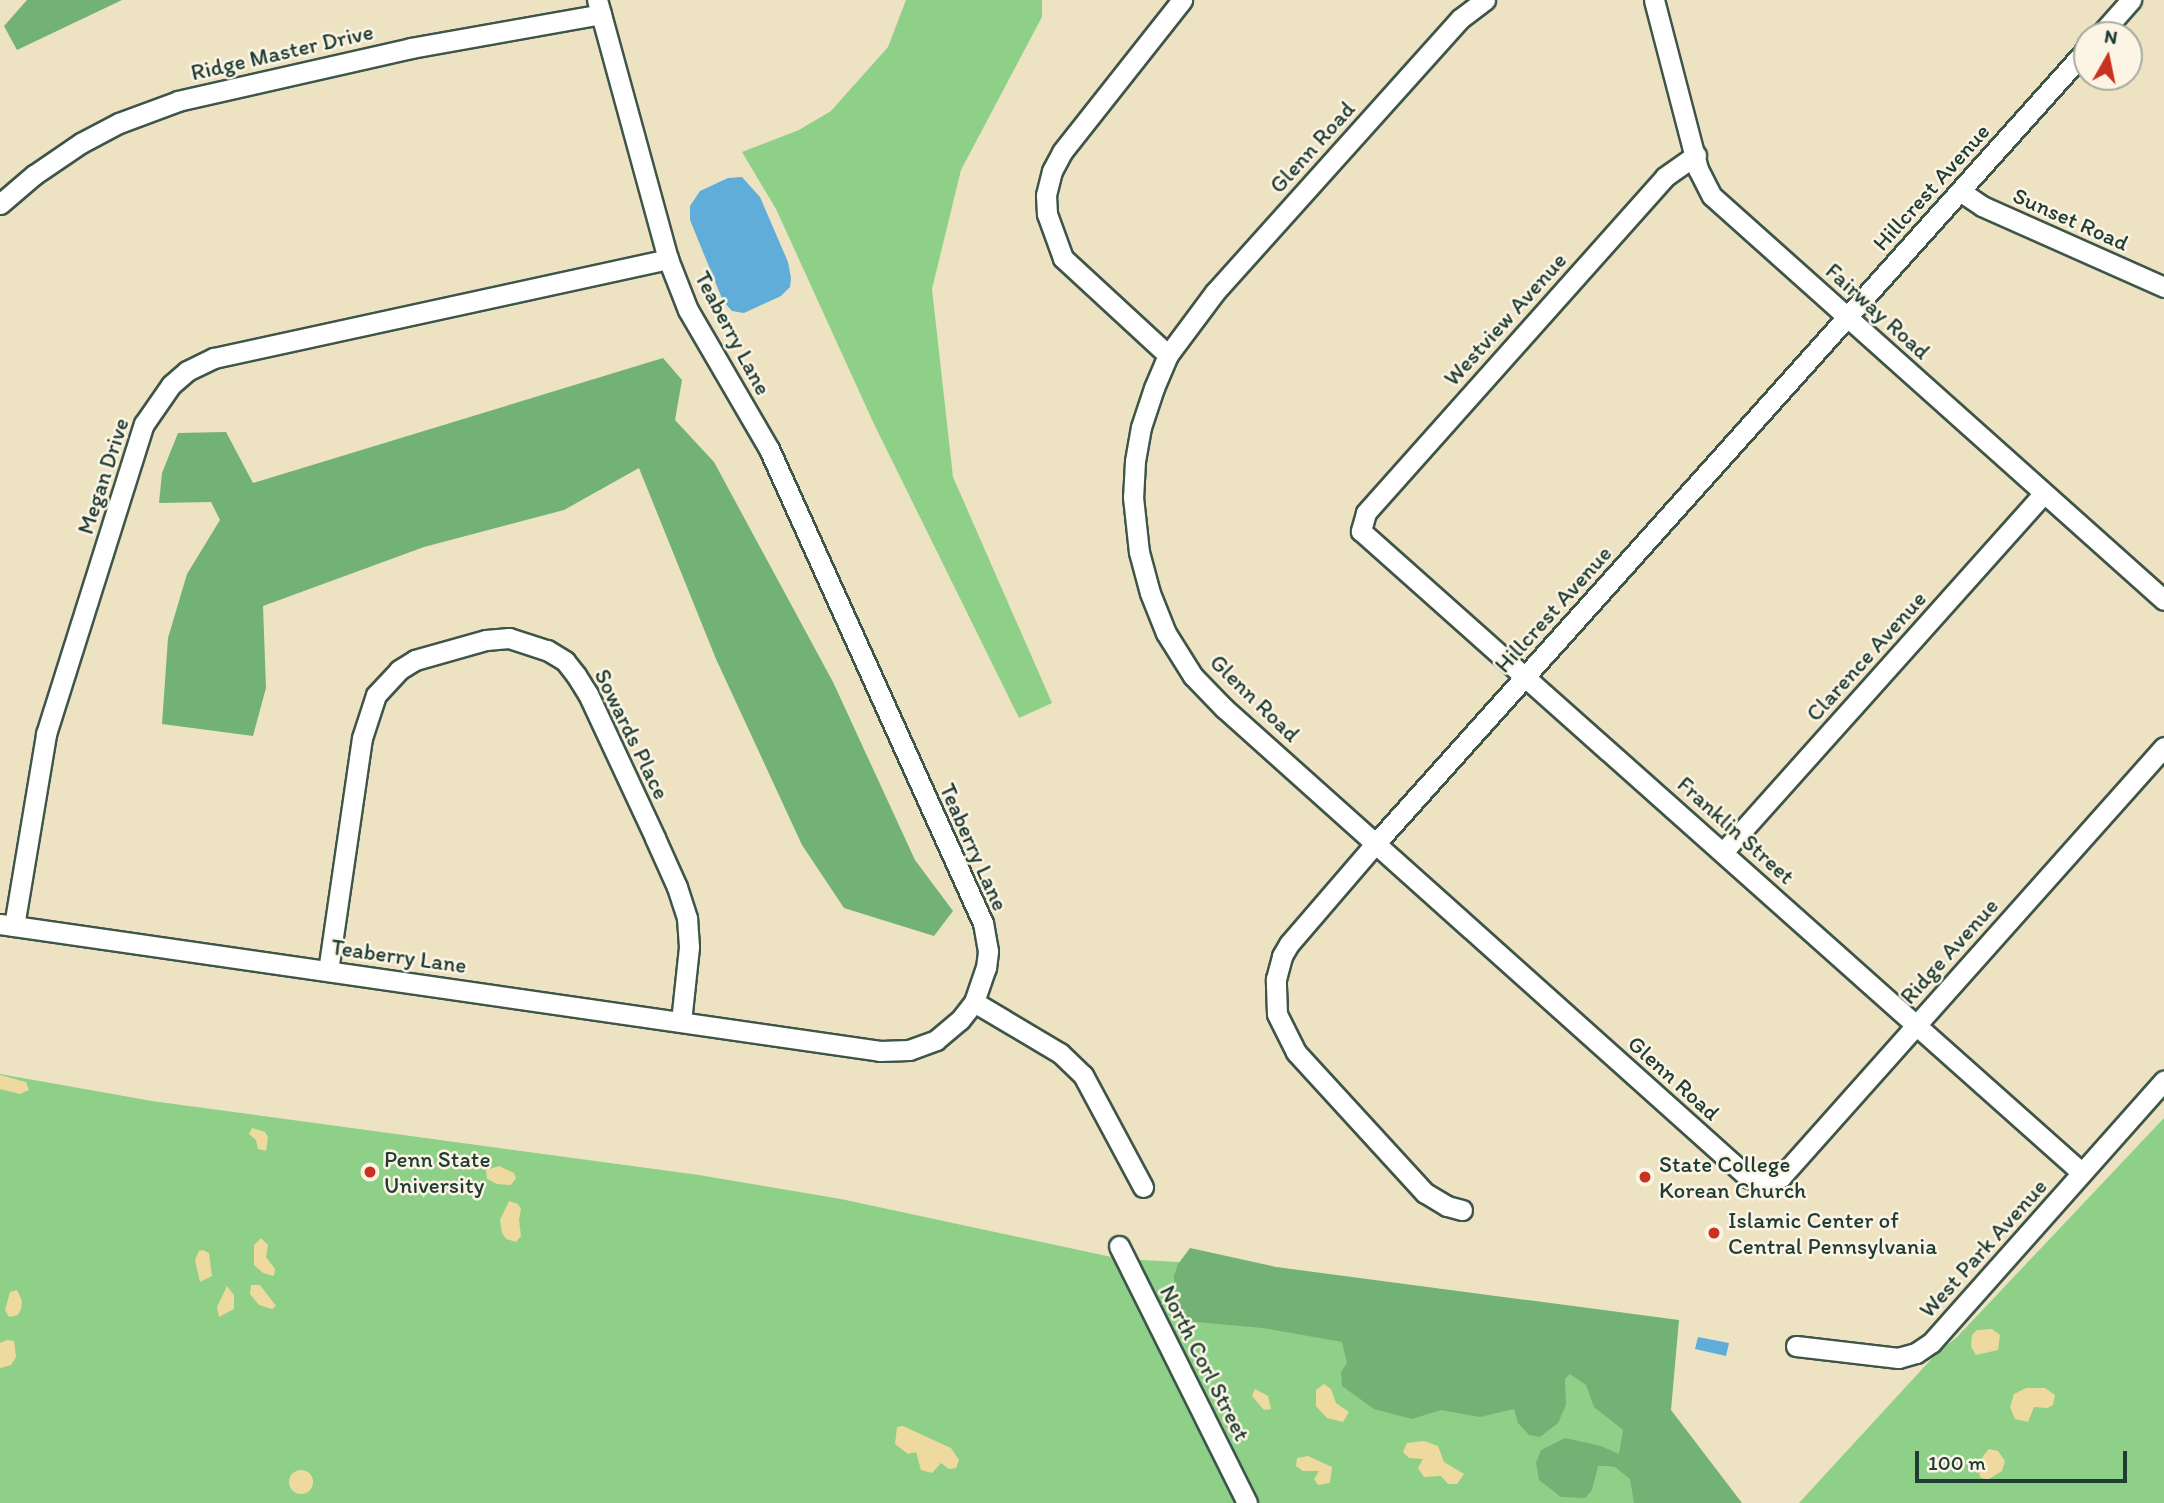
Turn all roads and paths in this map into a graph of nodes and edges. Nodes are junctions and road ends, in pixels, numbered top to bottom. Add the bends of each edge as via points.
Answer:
1 (1182, 0) edge
2 (1485, 0) edge
3 (1654, 0) edge
4 (2131, 0) edge
5 (599, 7) edge
6 (2112, 21) edge
7 (2073, 65) edge
8 (1696, 155) junction
9 (1960, 191) junction
10 (0, 204) edge
11 (668, 259) junction
12 (2164, 287) edge
13 (1847, 317) junction
14 (1168, 355) junction
15 (2044, 493) junction
16 (1360, 525) joint
17 (2164, 600) edge
18 (1526, 677) junction
19 (2164, 747) edge
20 (1376, 843) junction
21 (1724, 852) junction
22 (7, 925) edge
23 (328, 971) junction
24 (974, 1002) junction
25 (681, 1022) junction
26 (1917, 1024) junction
27 (2164, 1082) edge
28 (2082, 1173) junction
29 (1767, 1182) joint
30 (1143, 1187) dead end
31 (1462, 1210) dead end
32 (1119, 1246) dead end
33 (1796, 1346) dead end
34 (1247, 1503) edge

1 - 14 street via 1062,152 1046,195 1047,214 1063,258
2 - 14 street, Glenn Road via 1460,19 1224,282
3 - 8 street, Fairway Road
4 - 6 street
5 - 10 street, Ridge Master Drive via 178,101 81,143
5 - 11 street, Teaberry Lane
7 - 9 street, Hillcrest Avenue
8 - 13 street, Fairway Road via 1701,179 1712,196
8 - 16 street, Westview Avenue via 1665,177
9 - 12 street, Sunset Road via 1982,206
9 - 13 street, Hillcrest Avenue
11 - 22 street, Megan Drive via 214,358 171,385 144,424 46,734
11 - 24 street, Teaberry Lane via 704,341 769,449 983,923 987,960
13 - 15 street, Fairway Road
13 - 18 street, Hillcrest Avenue
14 - 20 street, Glenn Road via 1141,427 1133,497 1139,552 1166,633 1193,676 1224,708
15 - 17 street, Fairway Road
15 - 21 street, Clarence Avenue
16 - 18 street, Franklin Street via 1366,537
18 - 20 street, Hillcrest Avenue
18 - 21 street, Franklin Street
19 - 26 street, Ridge Avenue
20 - 29 street, Glenn Road via 1749,1178
20 - 31 street, Hillcrest Avenue via 1289,944 1276,979 1277,1014 1296,1052 1425,1193
21 - 26 street, Franklin Street
22 - 23 street, Teaberry Lane
23 - 25 street, Teaberry Lane
23 - 25 street, Sowards Place via 362,738 376,695 415,660 509,638 547,650 576,675 660,850 687,918 689,947
24 - 25 street, Teaberry Lane via 936,1040 892,1052
24 - 30 street via 1060,1053 1083,1075
26 - 28 street, Franklin Street
26 - 29 street, Ridge Avenue via 1781,1177
27 - 28 street, West Park Avenue
28 - 33 street, West Park Avenue via 1948,1325 1916,1353 1898,1358
32 - 34 street, North Corl Street

